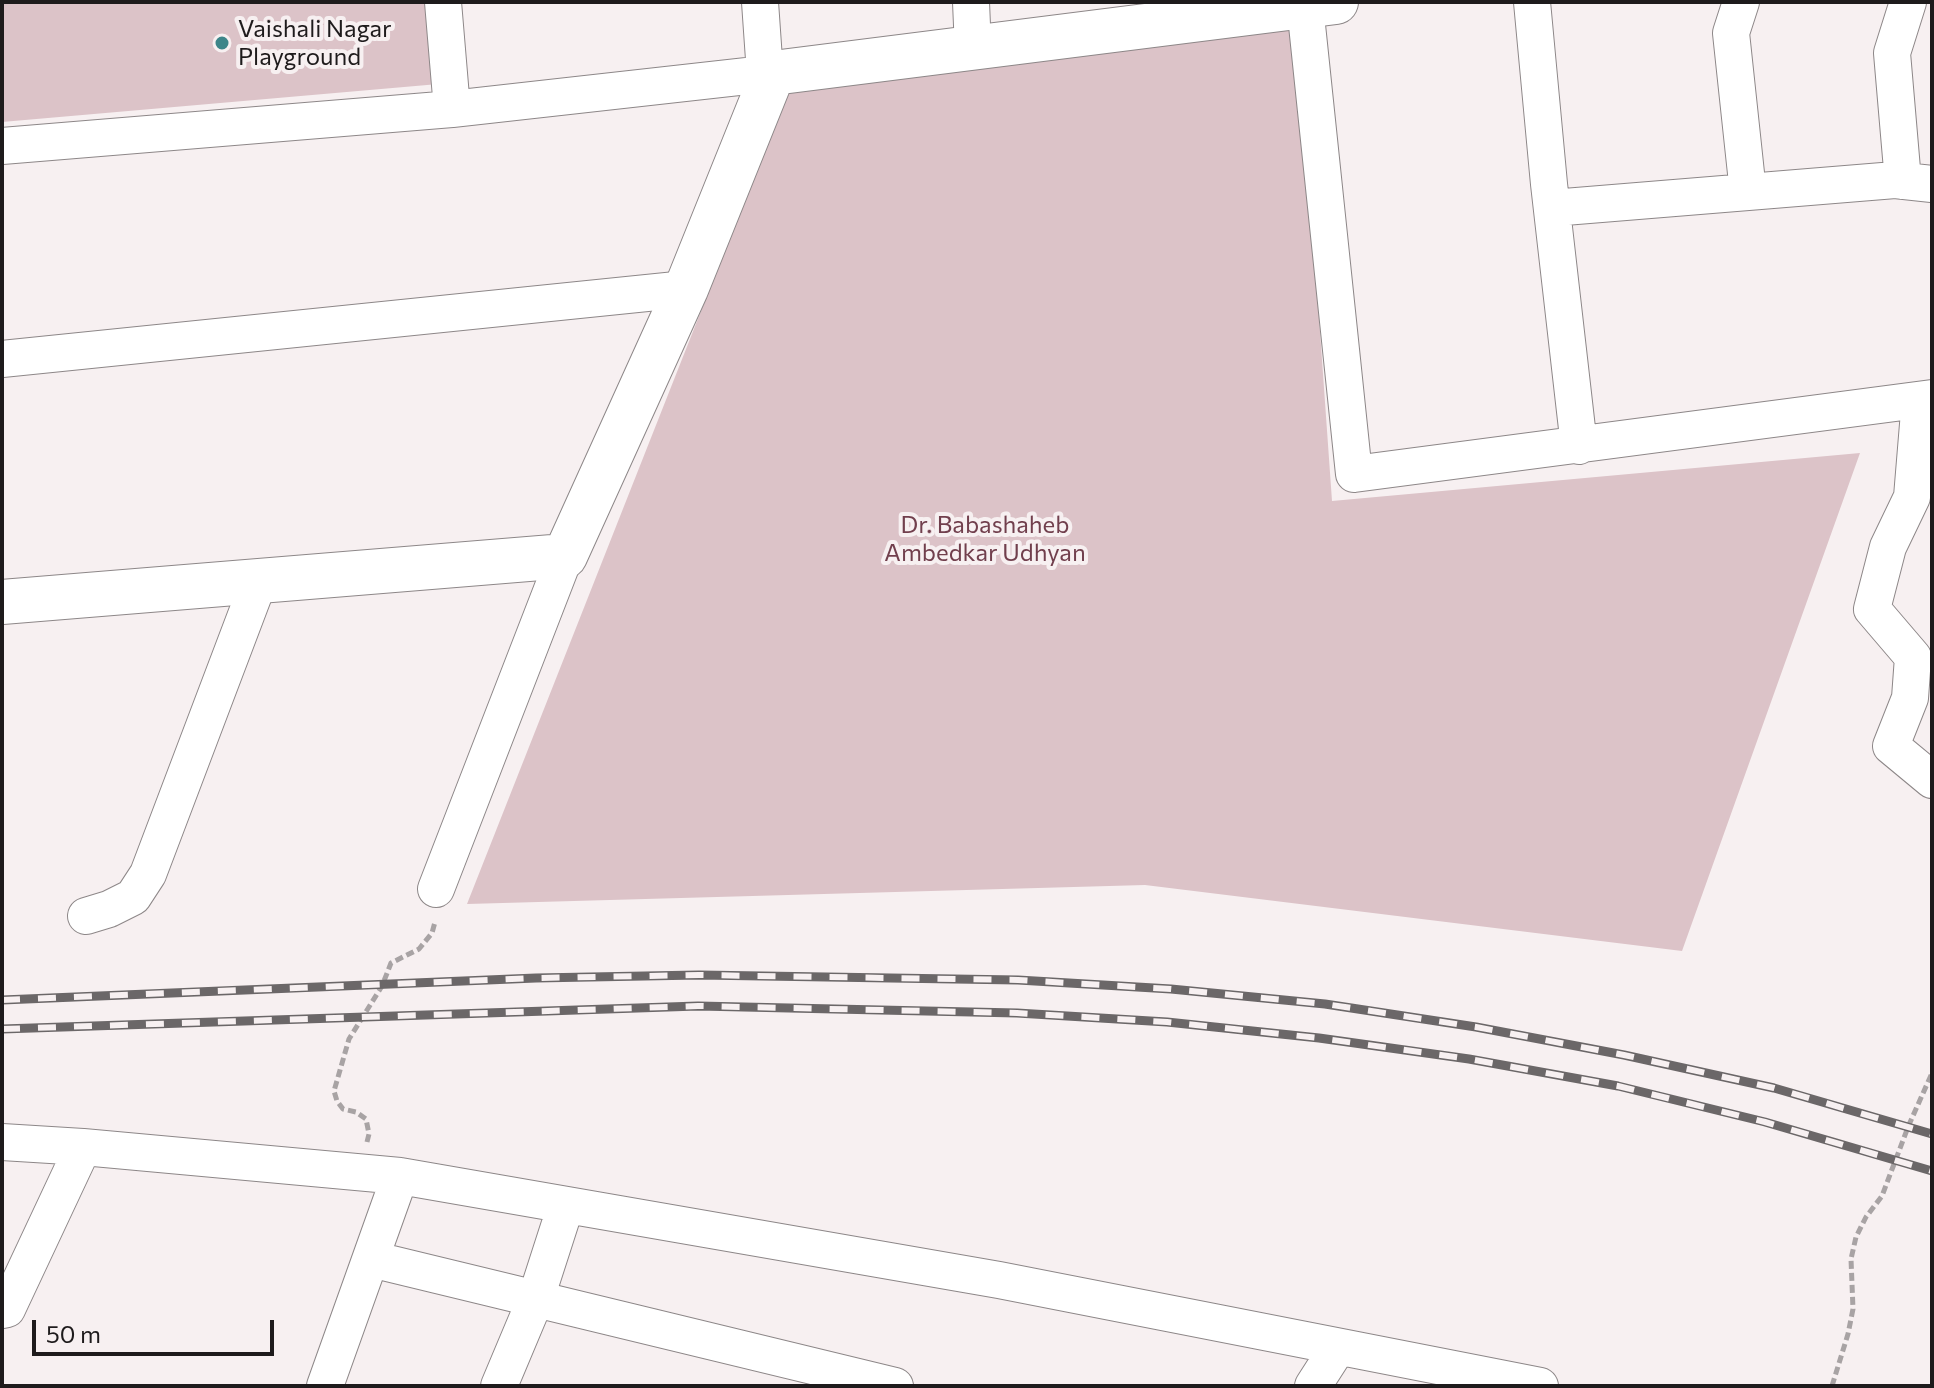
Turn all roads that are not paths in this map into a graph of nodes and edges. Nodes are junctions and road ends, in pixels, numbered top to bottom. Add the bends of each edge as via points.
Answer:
1 (443, 2) edge
2 (760, 2) edge
3 (971, 2) edge
4 (1532, 2) edge
5 (1741, 2) edge
6 (1908, 2) edge
7 (1320, 4) edge
8 (1198, 10) edge
9 (973, 49) junction
10 (769, 74) junction
11 (452, 109) junction
12 (2, 146) edge
13 (1917, 182) edge
14 (1748, 192) junction
15 (1552, 208) junction
16 (686, 289) junction
17 (2, 359) edge
18 (1926, 399) edge
19 (1579, 446) junction
20 (565, 556) junction
21 (259, 581) junction
22 (2, 602) edge
23 (1932, 780) edge
24 (436, 889) road end
25 (86, 916) dead end
26 (2, 1142) edge
27 (83, 1147) junction
28 (400, 1176) junction
29 (566, 1205) junction
30 (371, 1259) junction
31 (536, 1298) junction
32 (4, 1314) edge
33 (1338, 1347) junction
34 (1419, 1375) edge
35 (1524, 1384) edge
36 (325, 1386) edge
37 (499, 1386) edge
38 (895, 1386) edge
39 (1313, 1386) edge

1 - 11 street
2 - 10 street
3 - 9 street
4 - 15 street
5 - 14 street via 1731,33
6 - 13 street via 1892,53
7 - 8 street
7 - 19 street via 1354,474
8 - 9 street
9 - 10 street
10 - 11 street
10 - 16 street
11 - 12 street
13 - 14 street
14 - 15 street
15 - 19 street
16 - 17 street
16 - 20 street
18 - 19 street
18 - 23 street via 1912,497 1888,547 1872,609 1913,657 1910,698 1891,746
20 - 21 street
20 - 24 street
21 - 22 street
21 - 25 street via 148,874 133,897
26 - 27 street
27 - 28 street
27 - 32 street
28 - 29 street
28 - 30 street
29 - 31 street
29 - 33 street via 999,1280
30 - 31 street
30 - 36 street
31 - 37 street
31 - 38 street
33 - 34 street
33 - 39 street
34 - 35 street

